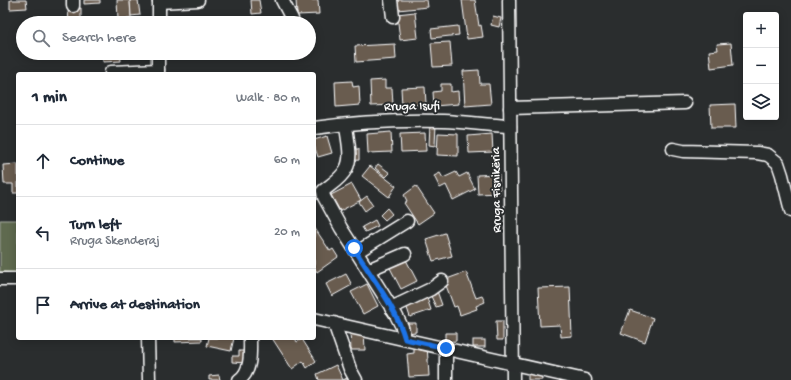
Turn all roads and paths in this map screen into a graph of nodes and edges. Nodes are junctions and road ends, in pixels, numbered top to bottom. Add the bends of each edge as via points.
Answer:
1 (198, 0) edge
2 (282, 0) edge
3 (391, 0) edge
4 (509, 0) edge
5 (159, 1) edge
6 (159, 16) edge
7 (290, 16) edge
8 (393, 17) dead end
9 (158, 60) edge
10 (111, 72) dead end
11 (158, 72) edge
12 (685, 103) dead end
13 (510, 108) junction
14 (346, 125) junction
15 (510, 126) junction
16 (316, 128) edge
17 (673, 149) dead end
18 (791, 211) edge
19 (407, 221) dead end
20 (357, 252) junction
21 (405, 254) dead end
22 (368, 270) junction
23 (0, 279) edge
24 (16, 279) edge
25 (442, 281) dead end
26 (391, 308) junction
27 (316, 319) edge
28 (334, 323) junction
29 (405, 339) junction
30 (148, 340) edge
31 (250, 340) edge
32 (446, 348) junction
33 (513, 364) junction
34 (149, 380) edge
35 (239, 380) edge
36 (356, 380) edge
37 (446, 380) edge
38 (513, 380) edge
39 (585, 380) edge

1 - 5 street
2 - 7 street
3 - 8 street
4 - 13 street, Rruga Fisnikëria
5 - 6 street
9 - 11 street
10 - 11 street
12 - 13 street
13 - 15 street, Rruga Fisnikëria
14 - 15 street, Rruga Isufi via 444,121
14 - 16 street, Rruga Isufi
14 - 20 street via 349,156 346,169 323,191 341,228
15 - 33 street, Rruga Fisnikëria
17 - 18 street via 768,155 778,163
19 - 20 street
20 - 22 street
21 - 22 street
22 - 26 street
23 - 24 street
25 - 26 street
26 - 29 street via 402,327
27 - 28 street
28 - 29 street
28 - 36 street
29 - 32 street
30 - 34 street
31 - 35 street via 248,369
32 - 33 street
32 - 37 street
33 - 38 street, Rruga Fisnikëria
33 - 39 street

